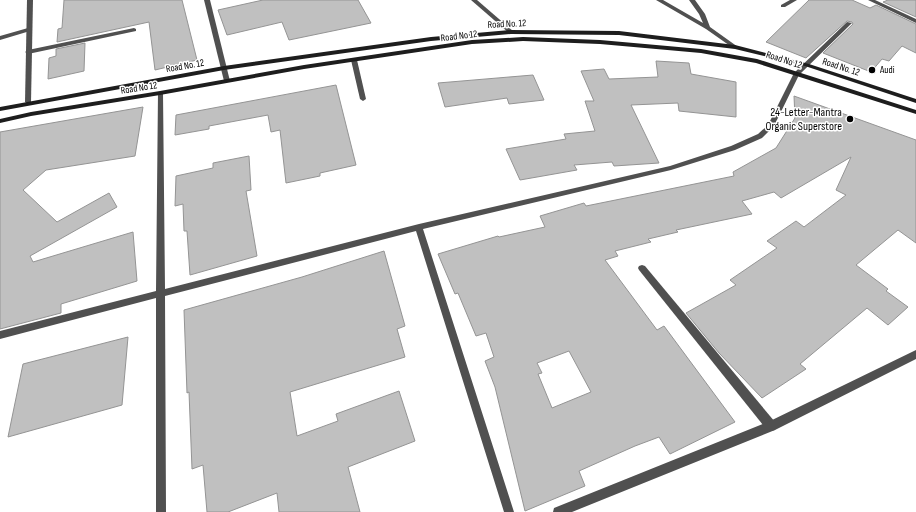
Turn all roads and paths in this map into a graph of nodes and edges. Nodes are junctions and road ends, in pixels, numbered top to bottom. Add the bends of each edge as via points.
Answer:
1 (30, 0) edge
2 (207, 0) edge
3 (474, 0) edge
4 (659, 0) edge
5 (692, 0) edge
6 (794, 0) edge
7 (871, 0) edge
8 (782, 6) dead end
9 (915, 19) edge
10 (848, 23) dead end
11 (708, 28) junction
12 (28, 30) junction
13 (134, 30) dead end
14 (511, 32) junction
15 (0, 38) edge
16 (735, 47) junction
17 (28, 52) junction
18 (354, 60) junction
19 (807, 65) junction
20 (224, 68) junction
21 (796, 74) junction
22 (227, 81) junction
23 (160, 93) junction
24 (363, 99) dead end
25 (916, 101) edge
26 (28, 102) junction
27 (0, 109) edge
28 (916, 112) edge
29 (0, 121) edge
30 (419, 227) junction
31 (642, 268) dead end
32 (161, 293) junction
33 (0, 335) edge
34 (916, 354) edge
35 (771, 426) junction
36 (161, 512) edge
37 (509, 512) edge
38 (558, 512) edge

1 - 12 street
2 - 20 street
3 - 14 street
4 - 11 street
5 - 11 street
6 - 8 street
7 - 9 street
10 - 19 street
11 - 16 street
12 - 15 street
12 - 17 street
13 - 17 street
14 - 16 main road, Road No. 12 via 619,33
14 - 20 main road, Road No. 12 via 431,39
16 - 19 main road, Road No. 12
17 - 26 street
18 - 21 main road, Road No 12 via 472,42 523,39 600,42 701,51 757,61
18 - 22 main road, Road No 12
18 - 24 street
19 - 21 street
19 - 25 main road, Road No. 12
20 - 22 street
20 - 26 main road, Road No. 12
21 - 28 main road, Road No 12
21 - 30 street via 771,126 760,136 733,148 671,168
22 - 23 main road, Road No 12
23 - 29 main road, Road No 12
23 - 32 street
26 - 27 main road, Road No. 12
30 - 32 street
30 - 37 street
31 - 35 street
32 - 33 street
32 - 36 street
34 - 35 street
35 - 38 street

